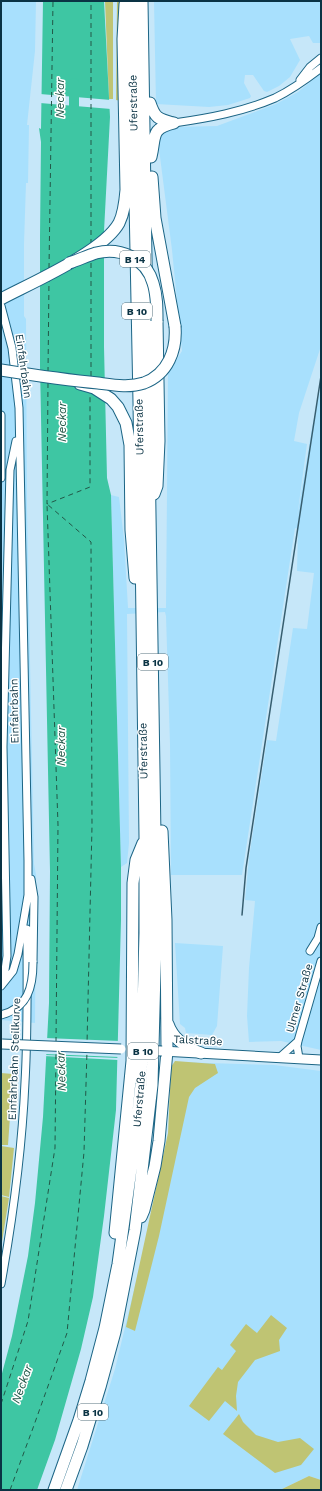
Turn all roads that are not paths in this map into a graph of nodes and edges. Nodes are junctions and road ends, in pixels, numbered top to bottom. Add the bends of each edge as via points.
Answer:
1 (126, 1) edge
2 (131, 1) edge
3 (142, 1) edge
4 (148, 1) edge
5 (321, 58) edge
6 (321, 68) edge
7 (298, 83) junction
8 (150, 103) junction
9 (174, 123) junction
10 (151, 157) junction
11 (70, 263) junction
12 (1, 299) edge
13 (1, 306) edge
14 (1, 318) edge
15 (8, 329) junction
16 (1, 370) edge
17 (68, 380) junction
18 (1, 415) edge
19 (19, 429) junction
20 (1, 478) edge
21 (150, 508) junction
22 (142, 622) junction
23 (155, 816) junction
24 (144, 836) junction
25 (28, 861) junction
26 (321, 927) edge
27 (27, 929) dead end
28 (310, 951) dead end
29 (321, 962) edge
30 (1, 981) edge
31 (1, 986) edge
32 (1, 1015) edge
33 (167, 1021) junction
34 (298, 1041) junction
35 (2, 1044) edge
36 (132, 1049) junction
37 (165, 1051) junction
38 (201, 1053) junction
39 (280, 1057) junction
40 (299, 1058) junction
41 (321, 1060) edge
42 (135, 1230) junction
43 (118, 1264) junction
44 (1, 1284) edge
45 (54, 1490) edge
46 (66, 1490) edge

1 - 11 highway, B 14, bridge via 123,39 125,205 118,224 104,240
2 - 22 highway, Uferstraße / B 10
3 - 21 highway, Uferstraße / B 10
4 - 8 highway
5 - 7 street via 310,67
6 - 7 street
7 - 9 street via 274,98 229,114
8 - 9 highway via 156,117
8 - 10 highway
9 - 10 highway via 160,128 155,133
10 - 17 highway, bridge via 155,218 175,326 172,357 165,368 150,380 136,385
11 - 12 highway, B 14
11 - 21 highway, B 14, bridge via 88,255 105,252 123,254 138,261 153,282 157,320 159,441 157,486
13 - 15 street, Einfahrbahn
14 - 15 street, Einfahrbahn
15 - 19 street, Einfahrbahn via 14,361
16 - 17 highway, bridge
17 - 22 highway, bridge via 94,388 111,399 126,423 130,445 132,542
18 - 20 street
19 - 25 street, Einfahrbahn
19 - 30 street, Einfahrbahn via 10,470 3,747 7,960
21 - 23 highway, Uferstraße / B 10
22 - 24 highway, Uferstraße / B 10
23 - 33 highway, B 10 via 162,833
23 - 42 highway, Uferstraße / B 10 via 156,933 152,1085
24 - 36 highway, B 10 via 136,860 133,883
24 - 43 highway, Uferstraße / B 10 via 145,941 141,1084
25 - 31 street, Einfahrbahn via 28,894 18,954 13,971
25 - 32 street, bridge via 34,897 32,983 27,996 17,1007
26 - 28 street, Ulmer Straße
27 - 44 street, Einfahrbahn Steilkurve via 23,1115 12,1217
29 - 34 street, Ulmer Straße
33 - 37 highway, B 10
33 - 38 highway via 180,1041
34 - 39 street, Ulmer Straße
34 - 40 street, Ulmer Straße
35 - 36 main road, Talstraße, bridge
36 - 37 main road, Talstraße, bridge
36 - 43 highway, B 10 via 114,1244
37 - 38 main road, Talstraße
37 - 42 highway, B 10 via 162,1120 155,1166 144,1210
38 - 39 main road, Talstraße
39 - 40 main road, Talstraße
40 - 41 main road, Talstraße
42 - 46 highway, Uferstraße / B 10 via 106,1366
43 - 45 highway, Uferstraße / B 10 via 91,1381

